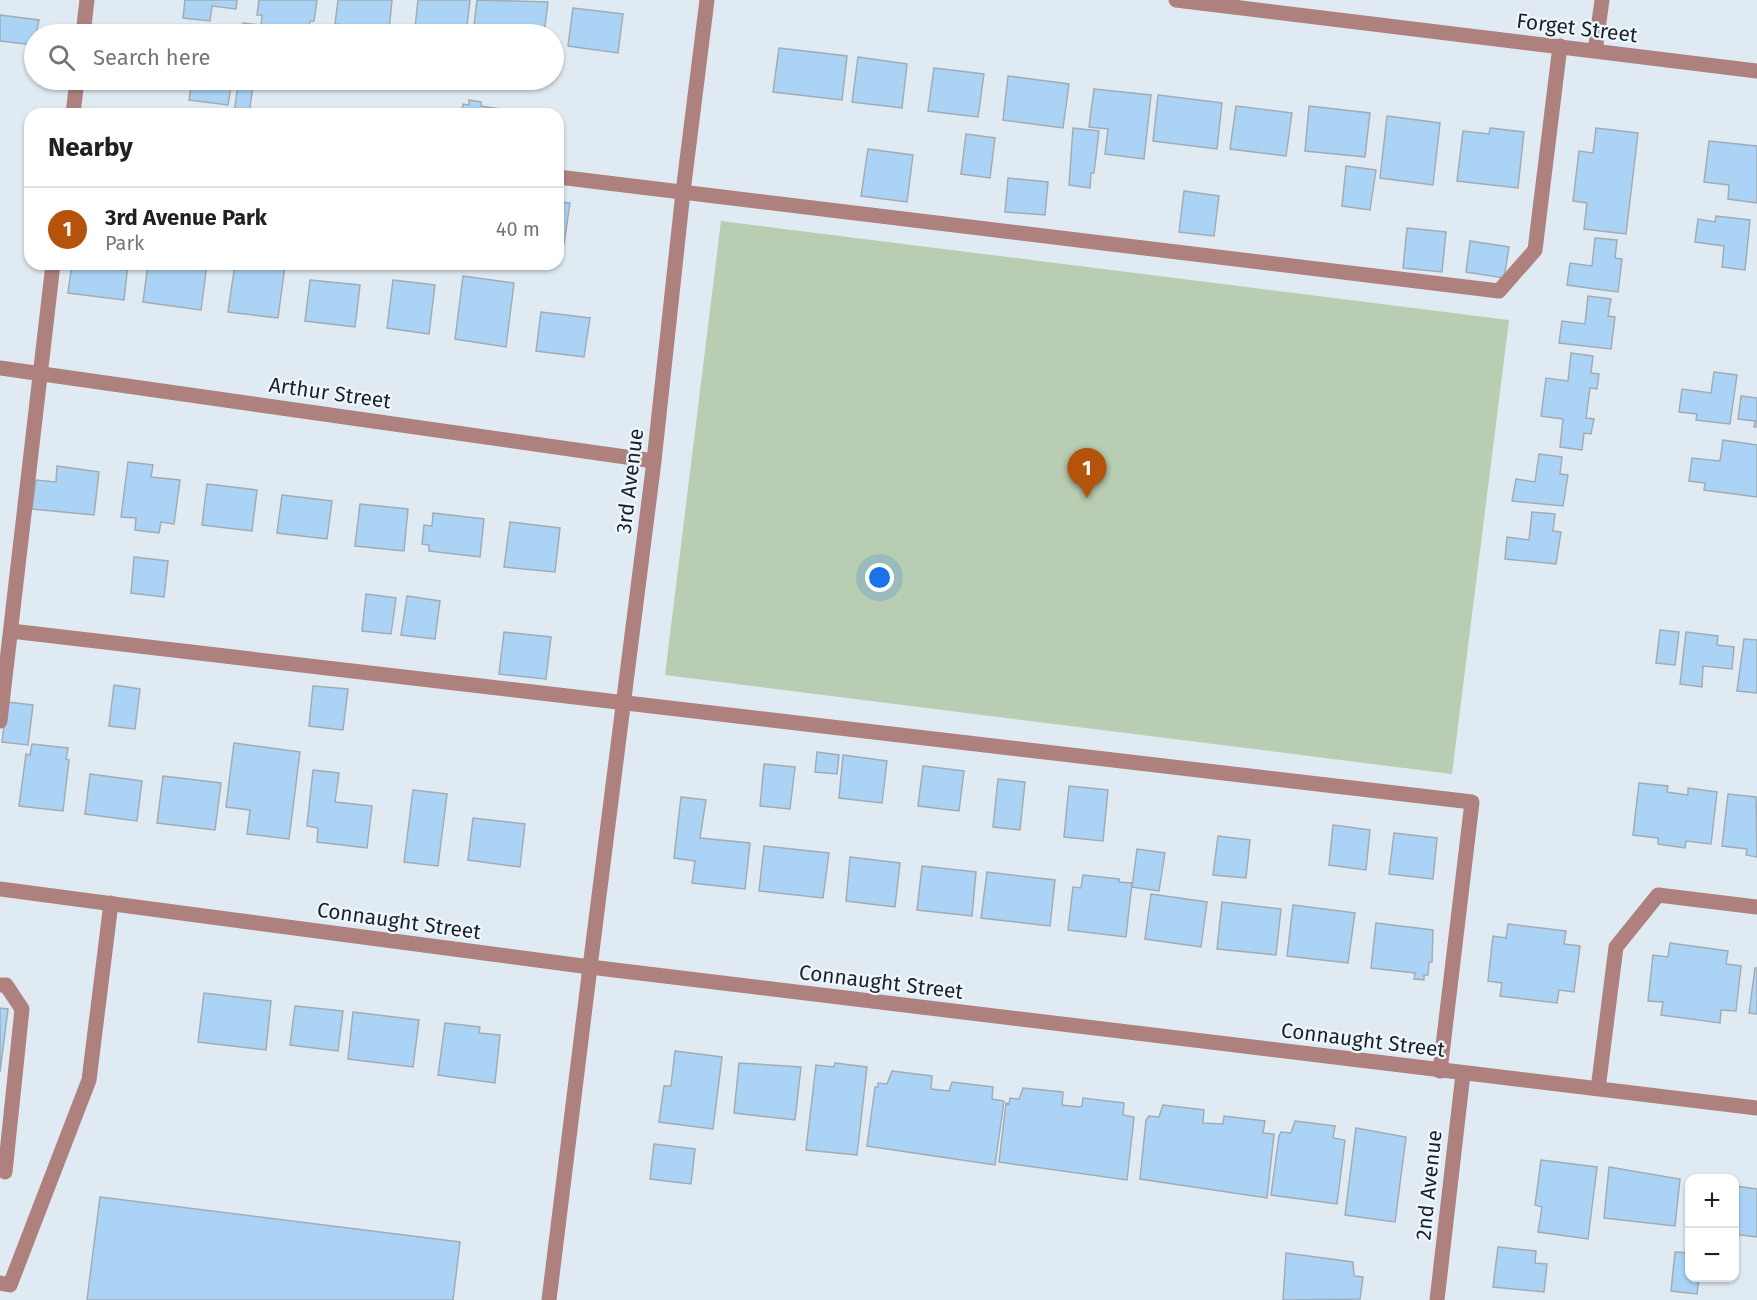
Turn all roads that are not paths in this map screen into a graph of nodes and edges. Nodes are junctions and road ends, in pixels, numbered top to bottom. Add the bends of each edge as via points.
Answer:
1 (87, 0) edge
2 (707, 0) edge
3 (1176, 0) edge
4 (1602, 0) edge
5 (84, 24) edge
6 (1560, 46) junction
7 (1595, 51) junction
8 (1757, 71) edge
9 (76, 90) edge
10 (74, 108) edge
11 (564, 178) edge
12 (683, 192) junction
13 (52, 270) edge
14 (0, 368) edge
15 (39, 373) junction
16 (654, 461) junction
17 (11, 631) junction
18 (623, 704) junction
19 (0, 722) edge
20 (0, 889) edge
21 (111, 903) junction
22 (1757, 907) edge
23 (590, 967) junction
24 (0, 985) edge
25 (1440, 1071) junction
26 (1463, 1074) junction
27 (1598, 1089) junction
28 (1757, 1108) edge
29 (4, 1172) dead end
30 (6, 1289) edge
31 (549, 1300) edge
32 (1437, 1300) edge

1 - 5 street
2 - 12 street, 3rd Avenue
3 - 6 street, Forget Street
4 - 7 street
6 - 7 street, Forget Street
6 - 12 street via 1535,250 1499,291
7 - 8 street, Forget Street
9 - 10 street
11 - 12 street
12 - 16 street, 3rd Avenue
13 - 15 street
14 - 15 street, Arthur Street
15 - 16 street, Arthur Street
15 - 17 street
16 - 18 street, 3rd Avenue
17 - 18 street
17 - 19 street
18 - 23 street, 3rd Avenue
18 - 25 street via 1472,802
20 - 21 street, Connaught Street
21 - 23 street, Connaught Street
21 - 30 street via 89,1080
22 - 27 street via 1658,896 1616,946
23 - 25 street, Connaught Street
23 - 31 street, 3rd Avenue
24 - 29 street via 6,986 22,1009
25 - 26 street, Connaught Street
26 - 27 street, Connaught Street
26 - 32 street, 2nd Avenue
27 - 28 street, Connaught Street

